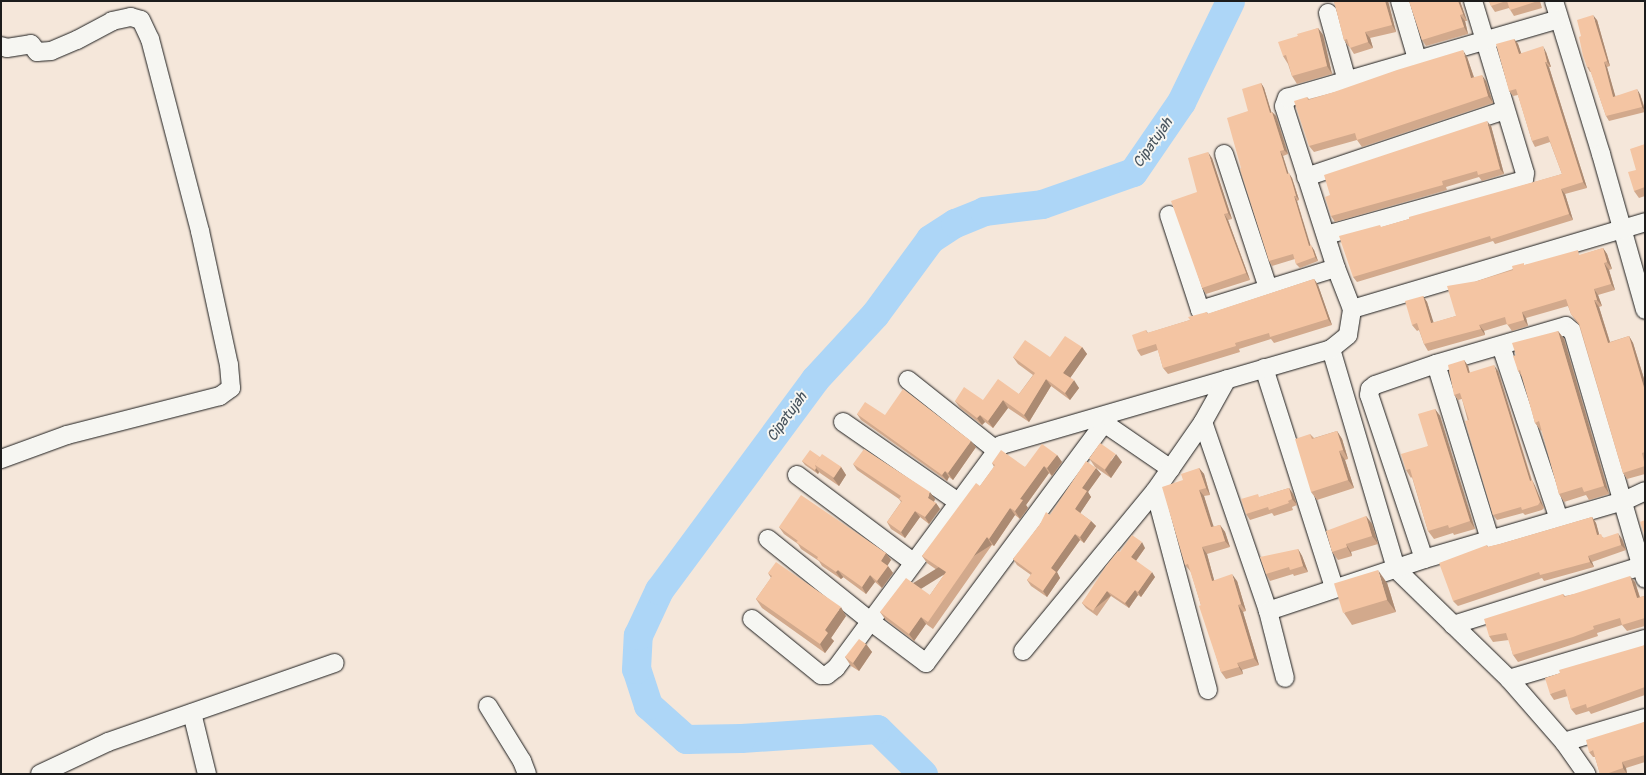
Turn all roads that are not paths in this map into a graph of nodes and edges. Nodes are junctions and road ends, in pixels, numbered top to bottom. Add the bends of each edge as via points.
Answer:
1 (1400, 1) edge
2 (1473, 1) edge
3 (1554, 1) edge
4 (1328, 14) dead end
5 (1559, 20) junction
6 (1484, 42) junction
7 (1, 46) edge
8 (1418, 62) junction
9 (1348, 80) junction
10 (1505, 110) junction
11 (1224, 154) dead end
12 (1306, 177) junction
13 (1169, 215) dead end
14 (1645, 222) edge
15 (1620, 228) junction
16 (1326, 235) junction
17 (1336, 268) junction
18 (1268, 288) junction
19 (1352, 309) junction
20 (1645, 310) edge
21 (1501, 346) junction
22 (1331, 349) junction
23 (1436, 364) junction
24 (1264, 368) junction
25 (1227, 379) junction
26 (908, 380) dead end
27 (1108, 419) junction
28 (843, 422) dead end
29 (1203, 422) junction
30 (996, 450) junction
31 (1, 460) edge
32 (1171, 469) junction
33 (797, 475) dead end
34 (1155, 491) junction
35 (1645, 491) edge
36 (1624, 501) junction
37 (958, 502) junction
38 (1559, 519) junction
39 (768, 539) dead end
40 (1490, 540) junction
41 (1424, 559) junction
42 (913, 562) junction
43 (1396, 569) junction
44 (1643, 573) edge
45 (1334, 588) junction
46 (1268, 611) junction
47 (752, 619) dead end
48 (870, 621) junction
49 (1453, 625) junction
50 (1645, 639) edge
51 (1023, 651) dead end
52 (335, 663) dead end
53 (1285, 678) dead end
54 (1509, 680) junction
55 (1208, 690) dead end
56 (488, 706) dead end
57 (192, 712) junction
58 (1645, 718) edge
59 (1564, 742) junction
60 (40, 774) edge
61 (207, 774) edge
62 (527, 774) edge
63 (1586, 774) edge

1 - 8 street
2 - 6 street
3 - 5 street
4 - 9 street
5 - 6 street
5 - 15 street via 1601,154
6 - 8 street
6 - 10 street
7 - 31 street via 32,44 37,52 51,51 112,21 131,16 141,20 150,39 200,232 229,365 231,388 220,396 67,435
8 - 9 street
9 - 12 street via 1285,100 1284,106
10 - 12 street
10 - 16 street via 1525,173 1524,180
11 - 18 street
12 - 16 street
13 - 18 street via 1200,310
14 - 15 street
15 - 19 street
15 - 20 street
16 - 17 street
17 - 18 street
17 - 19 street
19 - 22 street via 1348,336
21 - 23 street
21 - 36 street via 1563,326 1572,329
21 - 38 street
22 - 24 street
22 - 43 street
23 - 40 street
23 - 41 street via 1374,385 1369,392
24 - 25 street
24 - 45 street
25 - 27 street via 1164,396
25 - 29 street
26 - 30 street
27 - 30 street via 1015,440
27 - 32 street
27 - 48 street via 926,663
28 - 37 street
29 - 32 street
29 - 46 street
30 - 37 street
32 - 34 street
33 - 42 street
34 - 51 street
34 - 55 street
35 - 36 street
36 - 38 street
36 - 44 street
37 - 42 street
38 - 40 street
39 - 48 street
40 - 41 street
41 - 43 street
42 - 48 street
43 - 45 street
43 - 49 street
44 - 49 street
45 - 46 street
46 - 53 street
47 - 48 street via 824,676 836,668
49 - 54 street
50 - 54 street
52 - 57 street
54 - 59 street
56 - 62 street via 522,760
57 - 60 street via 108,742
57 - 61 street
58 - 59 street
59 - 63 street

